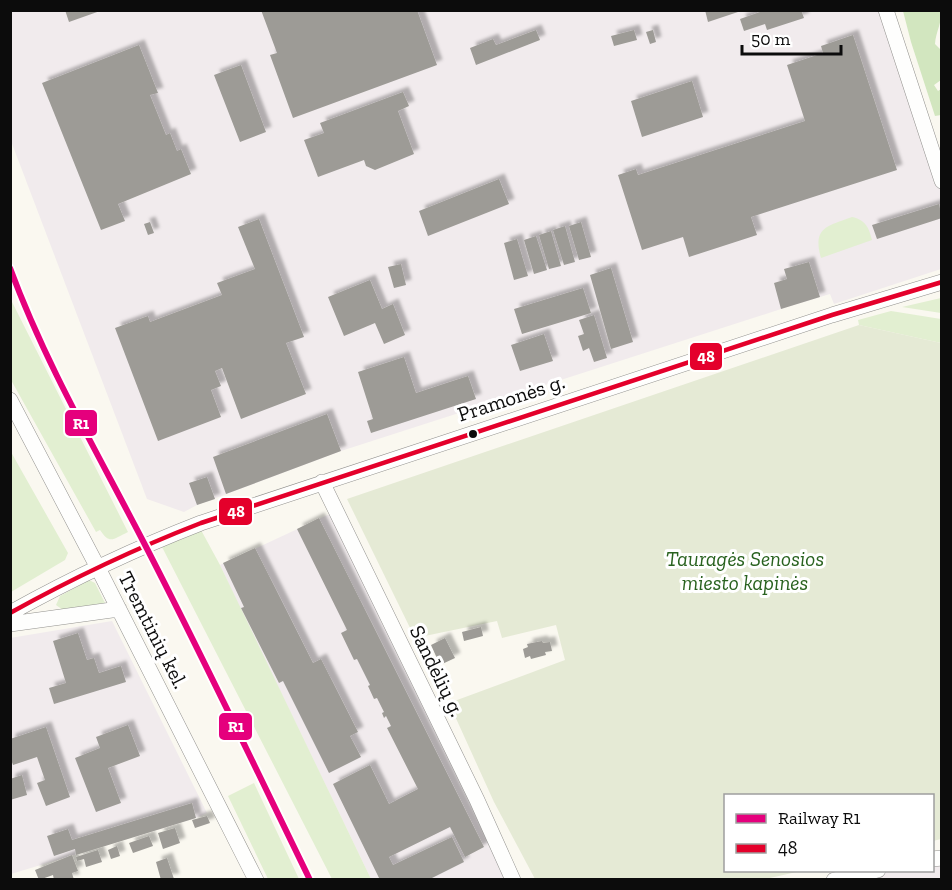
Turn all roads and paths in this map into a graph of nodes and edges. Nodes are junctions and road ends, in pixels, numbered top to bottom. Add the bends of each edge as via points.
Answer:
1 (885, 10) edge
2 (942, 181) edge
3 (942, 282) edge
4 (10, 400) edge
5 (322, 482) junction
6 (98, 566) junction
7 (52, 590) junction
8 (119, 609) junction
9 (10, 613) edge
10 (60, 618) junction
11 (10, 624) edge
12 (868, 872) edge
13 (252, 879) edge
14 (513, 879) edge
15 (834, 879) edge

1 - 2 street
3 - 5 street, Pramonės g.
4 - 6 street, Tremtinių kel.
5 - 6 street, Pramonės g. via 145,544
5 - 14 street, Sandėlių g.
6 - 7 street, Pramonės g.
6 - 8 street, Tremtinių kel.
7 - 9 street, Pramonės g.
7 - 10 street via 51,608
8 - 10 street
8 - 13 street, Tremtinių kel.
10 - 11 street
12 - 15 street

